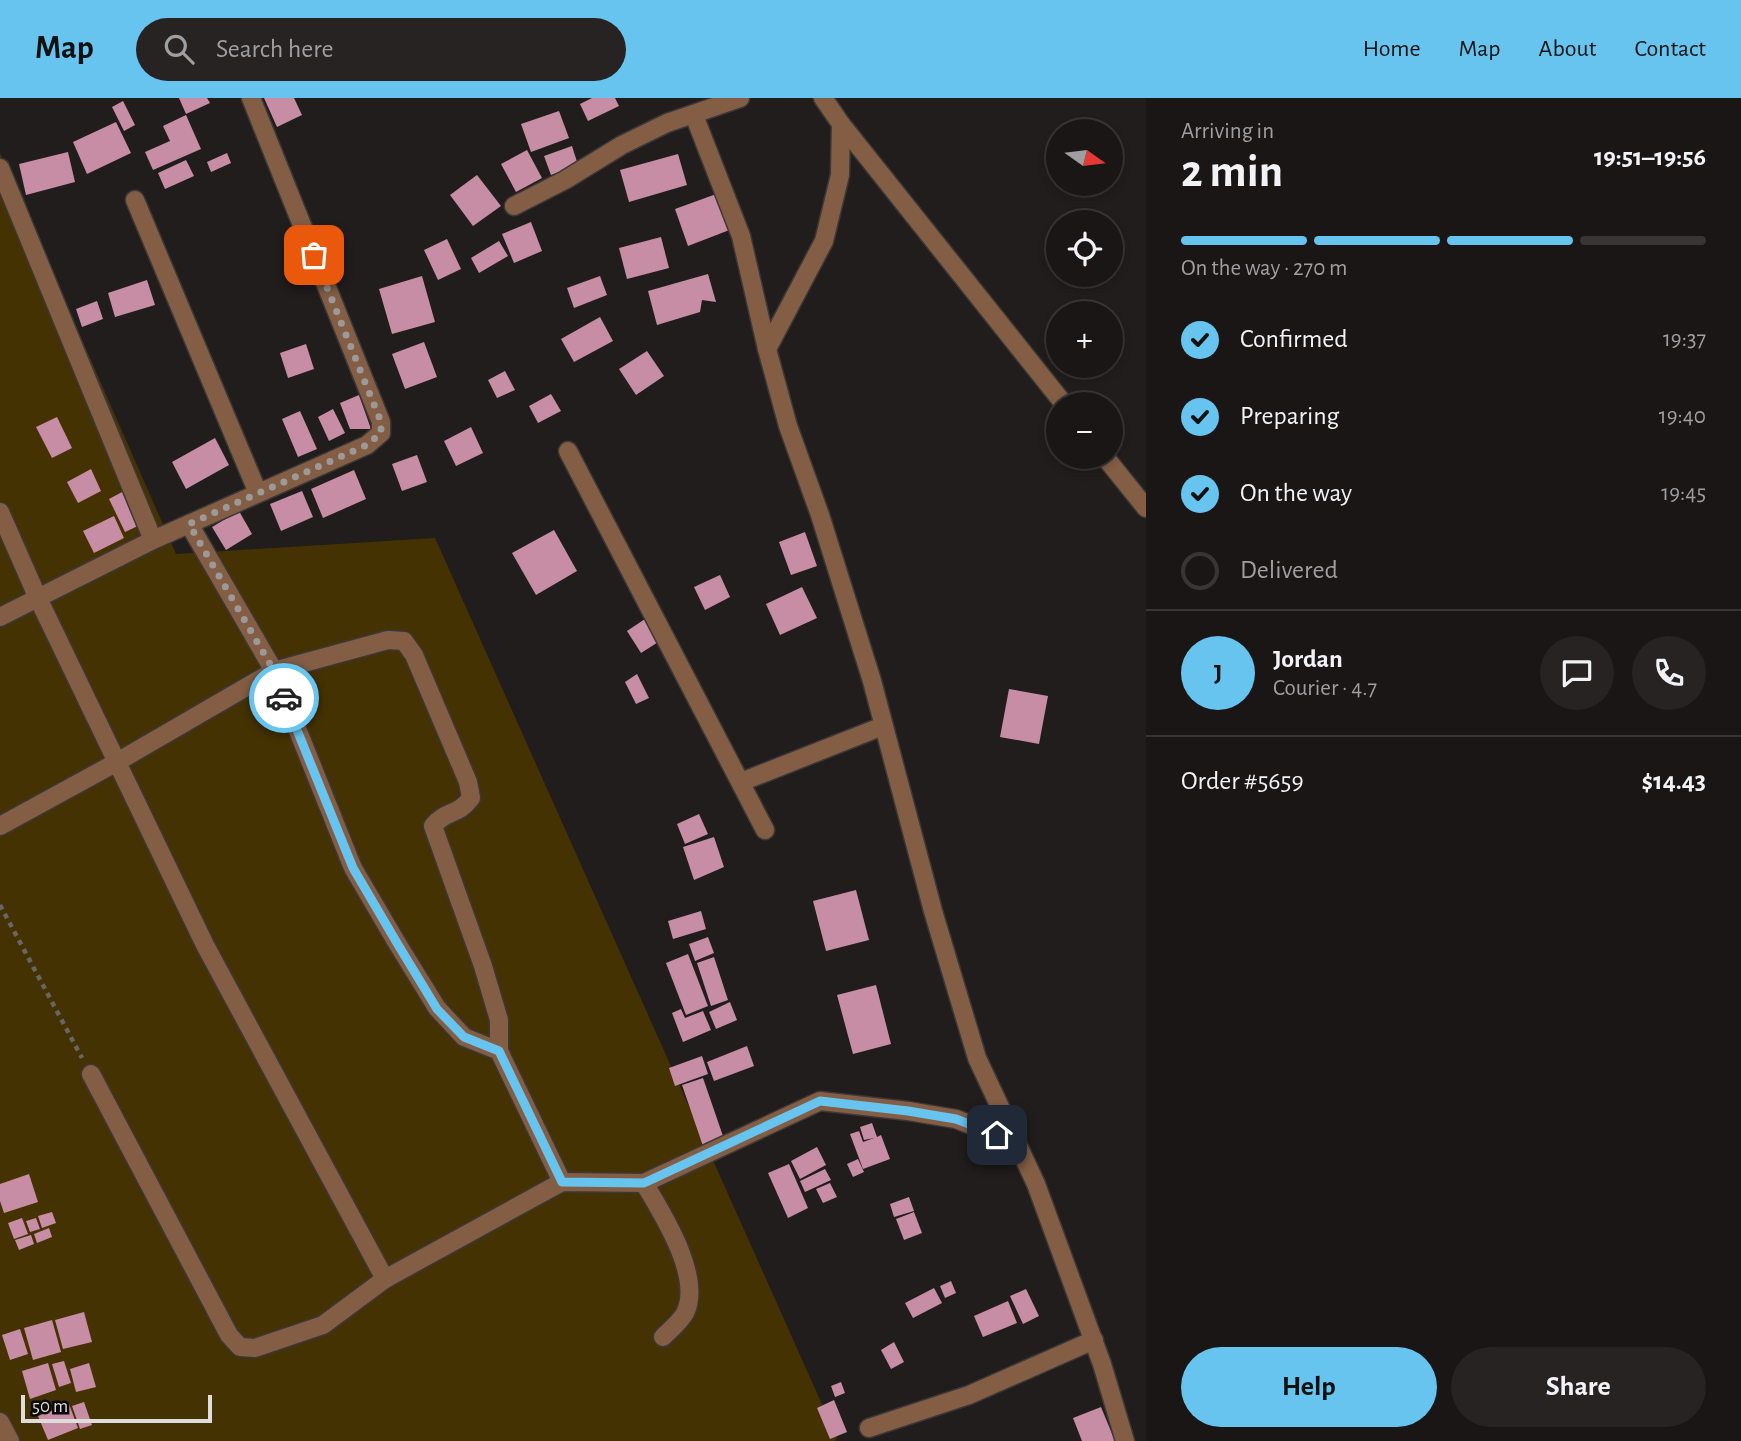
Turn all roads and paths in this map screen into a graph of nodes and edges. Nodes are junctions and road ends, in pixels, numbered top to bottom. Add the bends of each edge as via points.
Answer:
1 (251, 98) edge
2 (740, 98) edge
3 (823, 98) edge
4 (694, 115) junction
5 (842, 124) junction
6 (0, 168) edge
7 (135, 200) dead end
8 (514, 206) dead end
9 (767, 349) junction
10 (1054, 392) edge
11 (568, 451) dead end
12 (1115, 469) edge
13 (258, 493) junction
14 (1146, 508) edge
15 (0, 512) edge
16 (189, 524) junction
17 (153, 540) junction
18 (37, 596) junction
19 (0, 617) edge
20 (274, 671) junction
21 (883, 726) junction
22 (117, 762) junction
23 (741, 782) junction
24 (0, 826) edge
25 (765, 830) dead end
26 (0, 905) edge
27 (499, 1051) junction
28 (91, 1074) joint
29 (1017, 1143) junction
30 (562, 1182) junction
31 (644, 1183) junction
32 (385, 1279) junction
33 (663, 1337) dead end
34 (1094, 1340) junction
35 (0, 1422) edge
36 (869, 1428) dead end
37 (10, 1441) edge
38 (1125, 1441) edge

1 - 13 street via 381,422 381,433 367,445
2 - 4 street
3 - 5 street
4 - 8 street via 622,145
4 - 9 street via 741,236
5 - 9 street via 840,175 824,241
5 - 10 street
6 - 17 street
7 - 13 street
9 - 21 street
11 - 23 street
12 - 14 street
13 - 16 street
15 - 18 street
16 - 17 street
16 - 20 street
17 - 18 street
18 - 19 street
18 - 22 street
20 - 22 street
20 - 27 street via 353,868 397,943 437,1009 464,1037
20 - 27 street via 388,640 404,641 414,655 471,798 462,810 440,817 433,826 484,966 499,1020
21 - 23 street
21 - 29 street via 977,1058
22 - 24 street
22 - 32 street via 205,945
23 - 25 street
26 - 28 path
27 - 30 street
28 - 32 street via 229,1335 240,1347 256,1348 323,1325
29 - 31 street via 956,1119 820,1101
29 - 34 street
30 - 31 street
30 - 32 street
31 - 33 street via 673,1236 690,1291 685,1313
34 - 36 street via 969,1395
34 - 38 street
35 - 37 street

